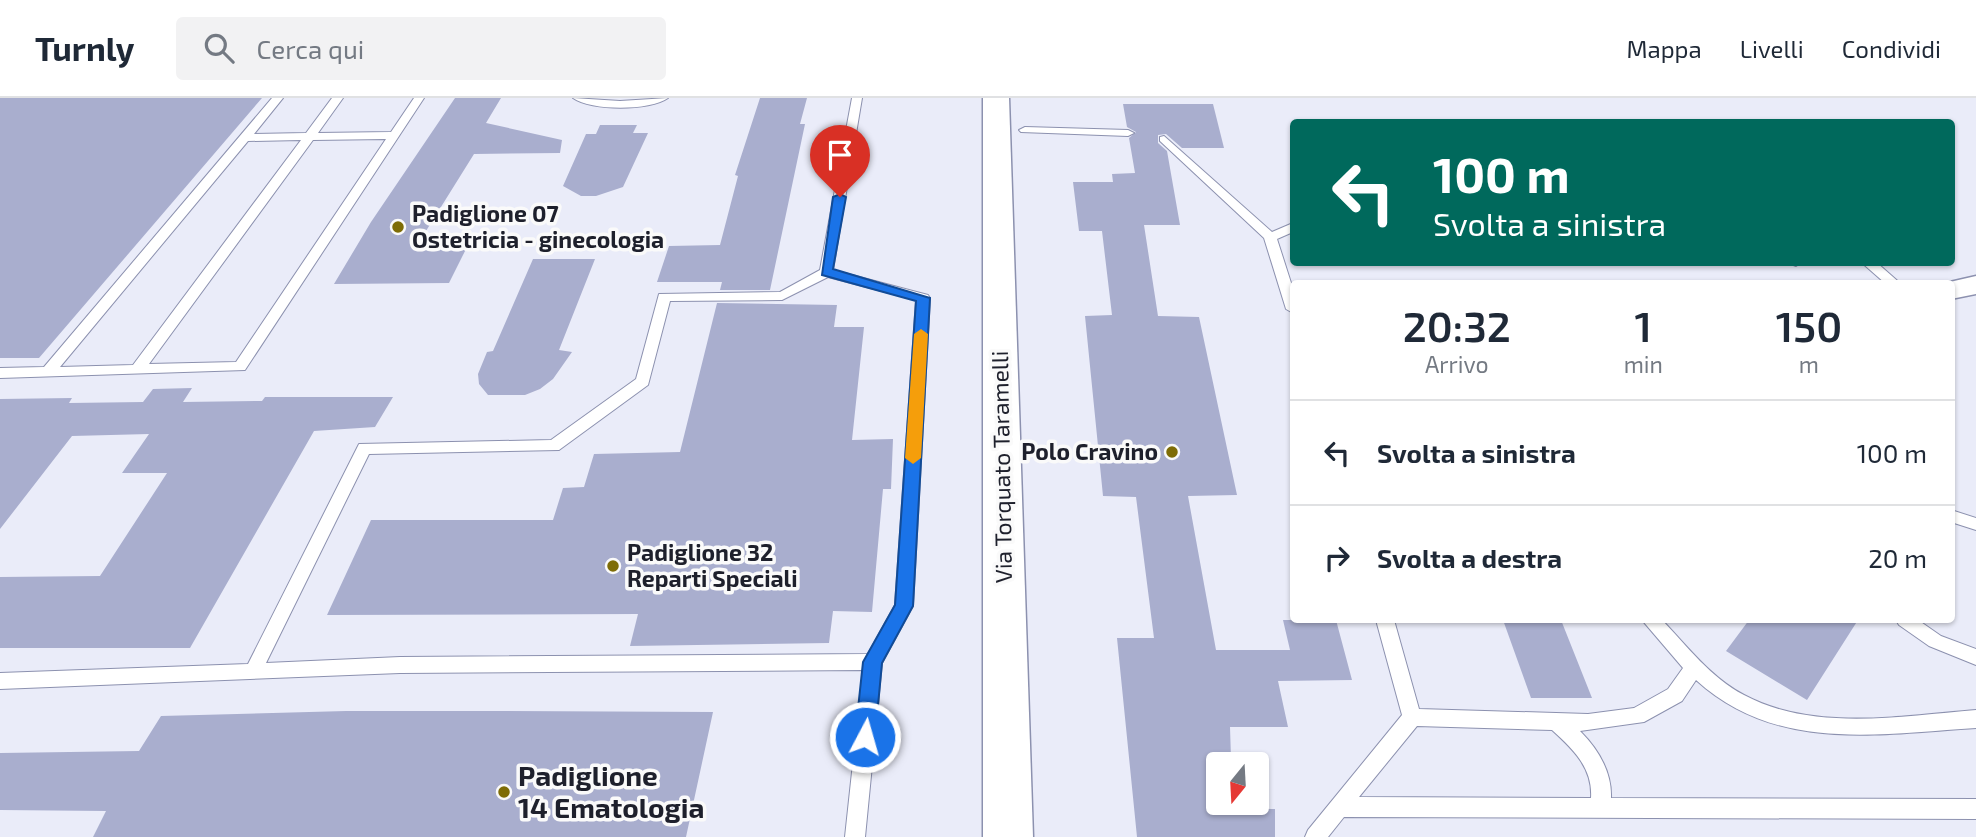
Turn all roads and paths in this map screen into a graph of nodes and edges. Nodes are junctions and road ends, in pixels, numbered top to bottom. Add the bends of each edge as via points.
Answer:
1 (278, 98) edge
2 (338, 98) edge
3 (419, 98) edge
4 (578, 98) edge
5 (663, 98) edge
6 (858, 98) edge
7 (996, 98) edge
8 (1025, 130) dead end
9 (1128, 133) dead end
10 (394, 135) junction
11 (310, 136) junction
12 (246, 138) junction
13 (1164, 139) dead end
14 (1290, 228) edge
15 (1270, 237) junction
16 (1872, 266) edge
17 (826, 272) junction
18 (1890, 280) edge
19 (1976, 285) edge
20 (1955, 288) edge
21 (1290, 300) edge
22 (137, 370) junction
23 (0, 373) edge
24 (47, 373) junction
25 (1955, 517) edge
26 (1976, 524) edge
27 (1386, 623) edge
28 (1654, 623) edge
29 (1909, 623) edge
30 (1976, 657) edge
31 (873, 662) junction
32 (1695, 666) junction
33 (253, 672) junction
34 (0, 681) edge
35 (1412, 717) junction
36 (1976, 719) edge
37 (1556, 722) junction
38 (1339, 807) junction
39 (1600, 808) junction
40 (1976, 808) edge
41 (855, 837) edge
42 (1008, 837) edge
43 (1315, 837) edge

1 - 12 lane
2 - 11 lane
3 - 10 lane
4 - 5 lane via 617,104
6 - 17 lane
7 - 42 main road, Via Torquato Taramelli
8 - 9 lane
10 - 11 lane
10 - 22 lane via 240,367
11 - 12 lane
11 - 22 lane
12 - 24 lane
13 - 15 lane
14 - 15 lane
15 - 21 lane
16 - 18 lane
17 - 31 lane via 923,298 904,606
17 - 33 lane via 782,296 664,297 643,381 554,446 364,448
19 - 20 street
22 - 24 lane
23 - 24 lane
25 - 26 lane
27 - 35 lane
28 - 32 lane
29 - 30 lane via 1935,641
31 - 33 lane via 400,665
31 - 41 lane
32 - 36 lane via 1737,701 1788,720 1836,726
32 - 37 lane via 1675,695 1637,716
33 - 34 lane
35 - 37 lane
35 - 38 lane
37 - 39 lane via 1598,768 1603,791
38 - 39 lane
38 - 43 lane
39 - 40 lane

